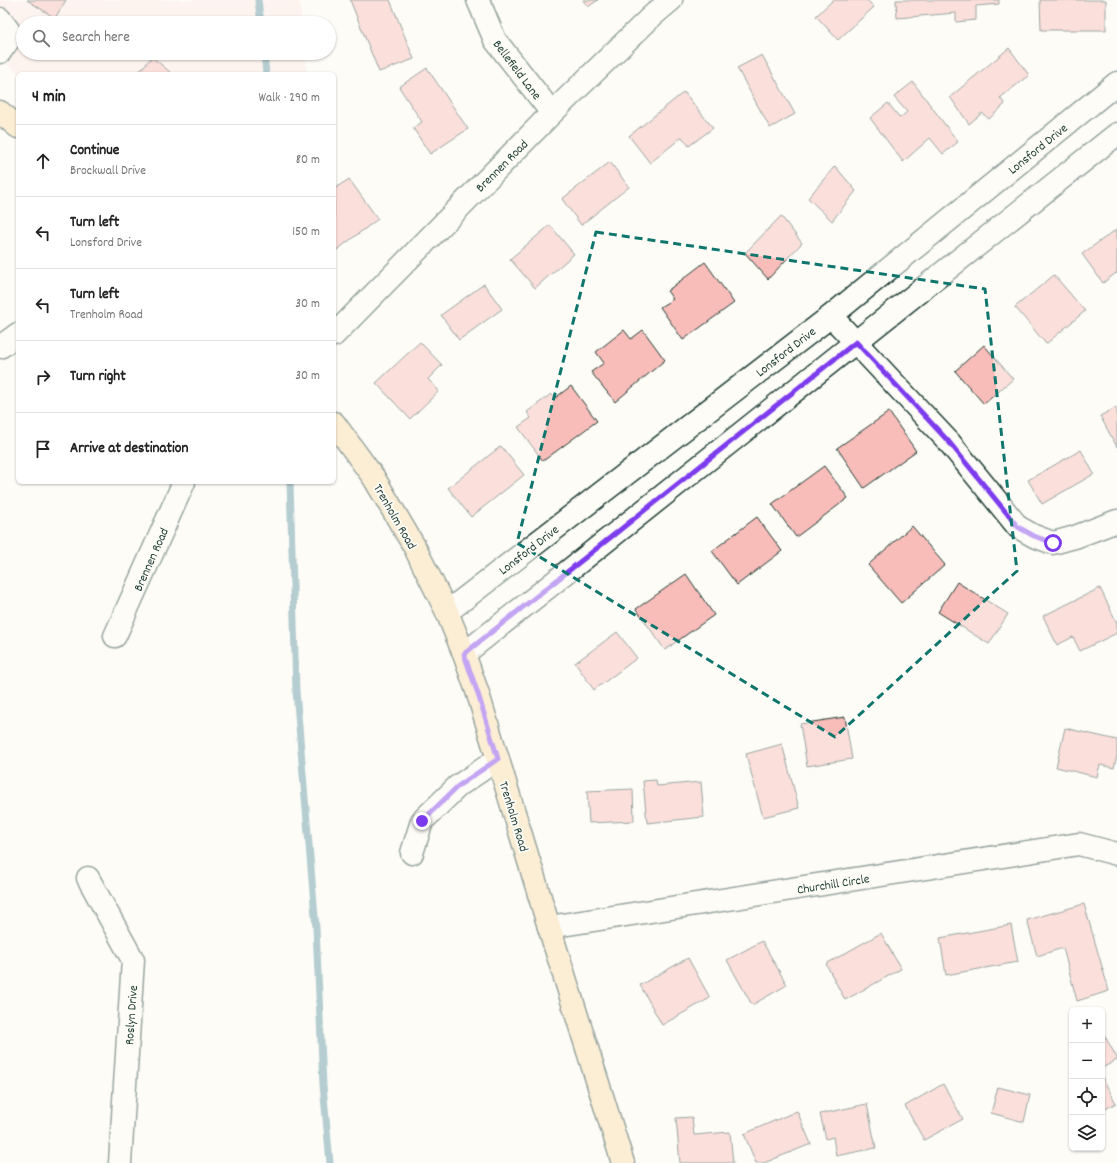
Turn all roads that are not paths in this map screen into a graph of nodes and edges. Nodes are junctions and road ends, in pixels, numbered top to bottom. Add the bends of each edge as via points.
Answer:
1 (478, 0) edge
2 (671, 0) edge
3 (0, 19) edge
4 (0, 52) edge
5 (1117, 84) edge
6 (0, 112) edge
7 (552, 113) junction
8 (16, 125) edge
9 (1117, 134) edge
10 (831, 316) junction
11 (336, 333) edge
12 (16, 335) edge
13 (856, 342) junction
14 (0, 347) edge
15 (336, 426) edge
16 (183, 484) edge
17 (1117, 521) edge
18 (447, 612) junction
19 (115, 636) dead end
20 (464, 654) junction
21 (498, 759) junction
22 (412, 853) dead end
23 (1117, 854) edge
24 (88, 878) dead end
25 (548, 927) junction
26 (120, 1163) edge
27 (623, 1163) edge

1 - 7 street, Bellefield Lane via 495,40
2 - 7 street, Brennen Road
3 - 4 street via 9,31 10,38
5 - 10 street, Lonsford Drive
6 - 8 main road
7 - 11 street, Brennen Road
9 - 13 street
10 - 13 street
10 - 18 street, Lonsford Drive
12 - 14 street
13 - 17 street via 949,442 1018,527 1053,543
13 - 20 street
15 - 18 main road, Trenholm Road via 374,478 414,546
16 - 19 street, Brennen Road
18 - 20 main road, Trenholm Road
20 - 21 main road, Trenholm Road
21 - 22 street via 458,786 422,821
21 - 25 main road, Trenholm Road
23 - 25 street, Churchill Circle via 1079,844
24 - 26 street, Roslyn Drive via 133,960
25 - 27 main road, Trenholm Road

